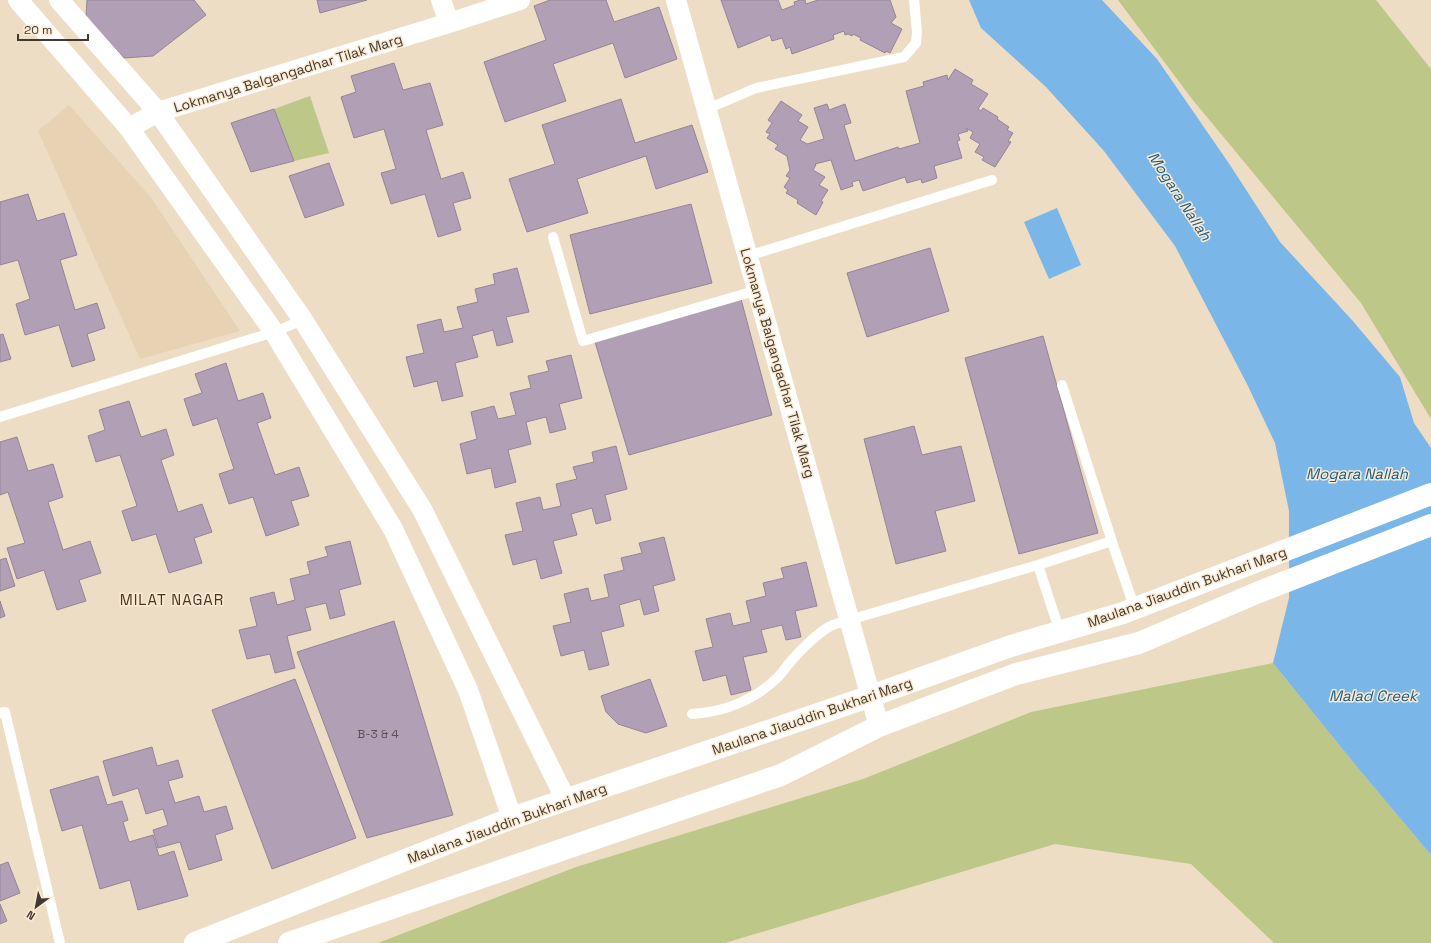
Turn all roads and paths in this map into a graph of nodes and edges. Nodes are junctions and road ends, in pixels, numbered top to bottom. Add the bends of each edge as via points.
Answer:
1 (18, 0) edge
2 (59, 0) edge
3 (441, 0) edge
4 (520, 0) edge
5 (676, 0) edge
6 (914, 0) edge
7 (448, 23) junction
8 (707, 109) junction
9 (158, 112) junction
10 (129, 128) junction
11 (992, 180) dead end
12 (552, 237) dead end
13 (748, 256) junction
14 (758, 290) junction
15 (303, 320) junction
16 (274, 332) junction
17 (1062, 385) dead end
18 (0, 417) edge
19 (1431, 494) edge
20 (1431, 525) edge
21 (1112, 541) junction
22 (1038, 565) junction
23 (1135, 608) junction
24 (849, 620) junction
25 (1060, 632) junction
26 (871, 696) junction
27 (0, 714) edge
28 (692, 714) dead end
29 (879, 726) junction
30 (566, 800) junction
31 (512, 818) junction
32 (60, 943) edge
33 (196, 943) edge
34 (289, 943) edge

1 - 10 street
2 - 9 street
3 - 7 street
4 - 7 street, Lokmanya Balgangadhar Tilak Marg
5 - 8 street, Lokmanya Balgangadhar Tilak Marg
6 - 8 lane via 916,42 904,57 756,88
7 - 9 street, Lokmanya Balgangadhar Tilak Marg
8 - 13 street, Lokmanya Balgangadhar Tilak Marg
9 - 10 street, Lokmanya Balgangadhar Tilak Marg
9 - 15 street
10 - 16 street
11 - 13 lane
12 - 14 lane via 583,341
13 - 14 street, Lokmanya Balgangadhar Tilak Marg
14 - 24 street, Lokmanya Balgangadhar Tilak Marg
15 - 16 lane
15 - 30 street via 422,509
16 - 18 lane
16 - 31 street via 393,529 468,690
17 - 21 lane
19 - 23 street, Maulana Jiauddin Bukhari Marg
20 - 29 street via 1259,592 1139,643 1016,674
21 - 22 lane
21 - 23 lane
22 - 24 lane
22 - 25 lane
23 - 25 street, Maulana Jiauddin Bukhari Marg
24 - 26 street, Lokmanya Balgangadhar Tilak Marg
24 - 28 lane via 827,628 816,636 778,677 756,694 737,704 707,713
25 - 26 street, Maulana Jiauddin Bukhari Marg via 1011,646
26 - 29 street, Lokmanya Balgangadhar Tilak Marg
26 - 30 street, Maulana Jiauddin Bukhari Marg
27 - 32 lane via 5,712
29 - 34 street via 781,775
30 - 31 street, Maulana Jiauddin Bukhari Marg
31 - 33 street, Maulana Jiauddin Bukhari Marg

